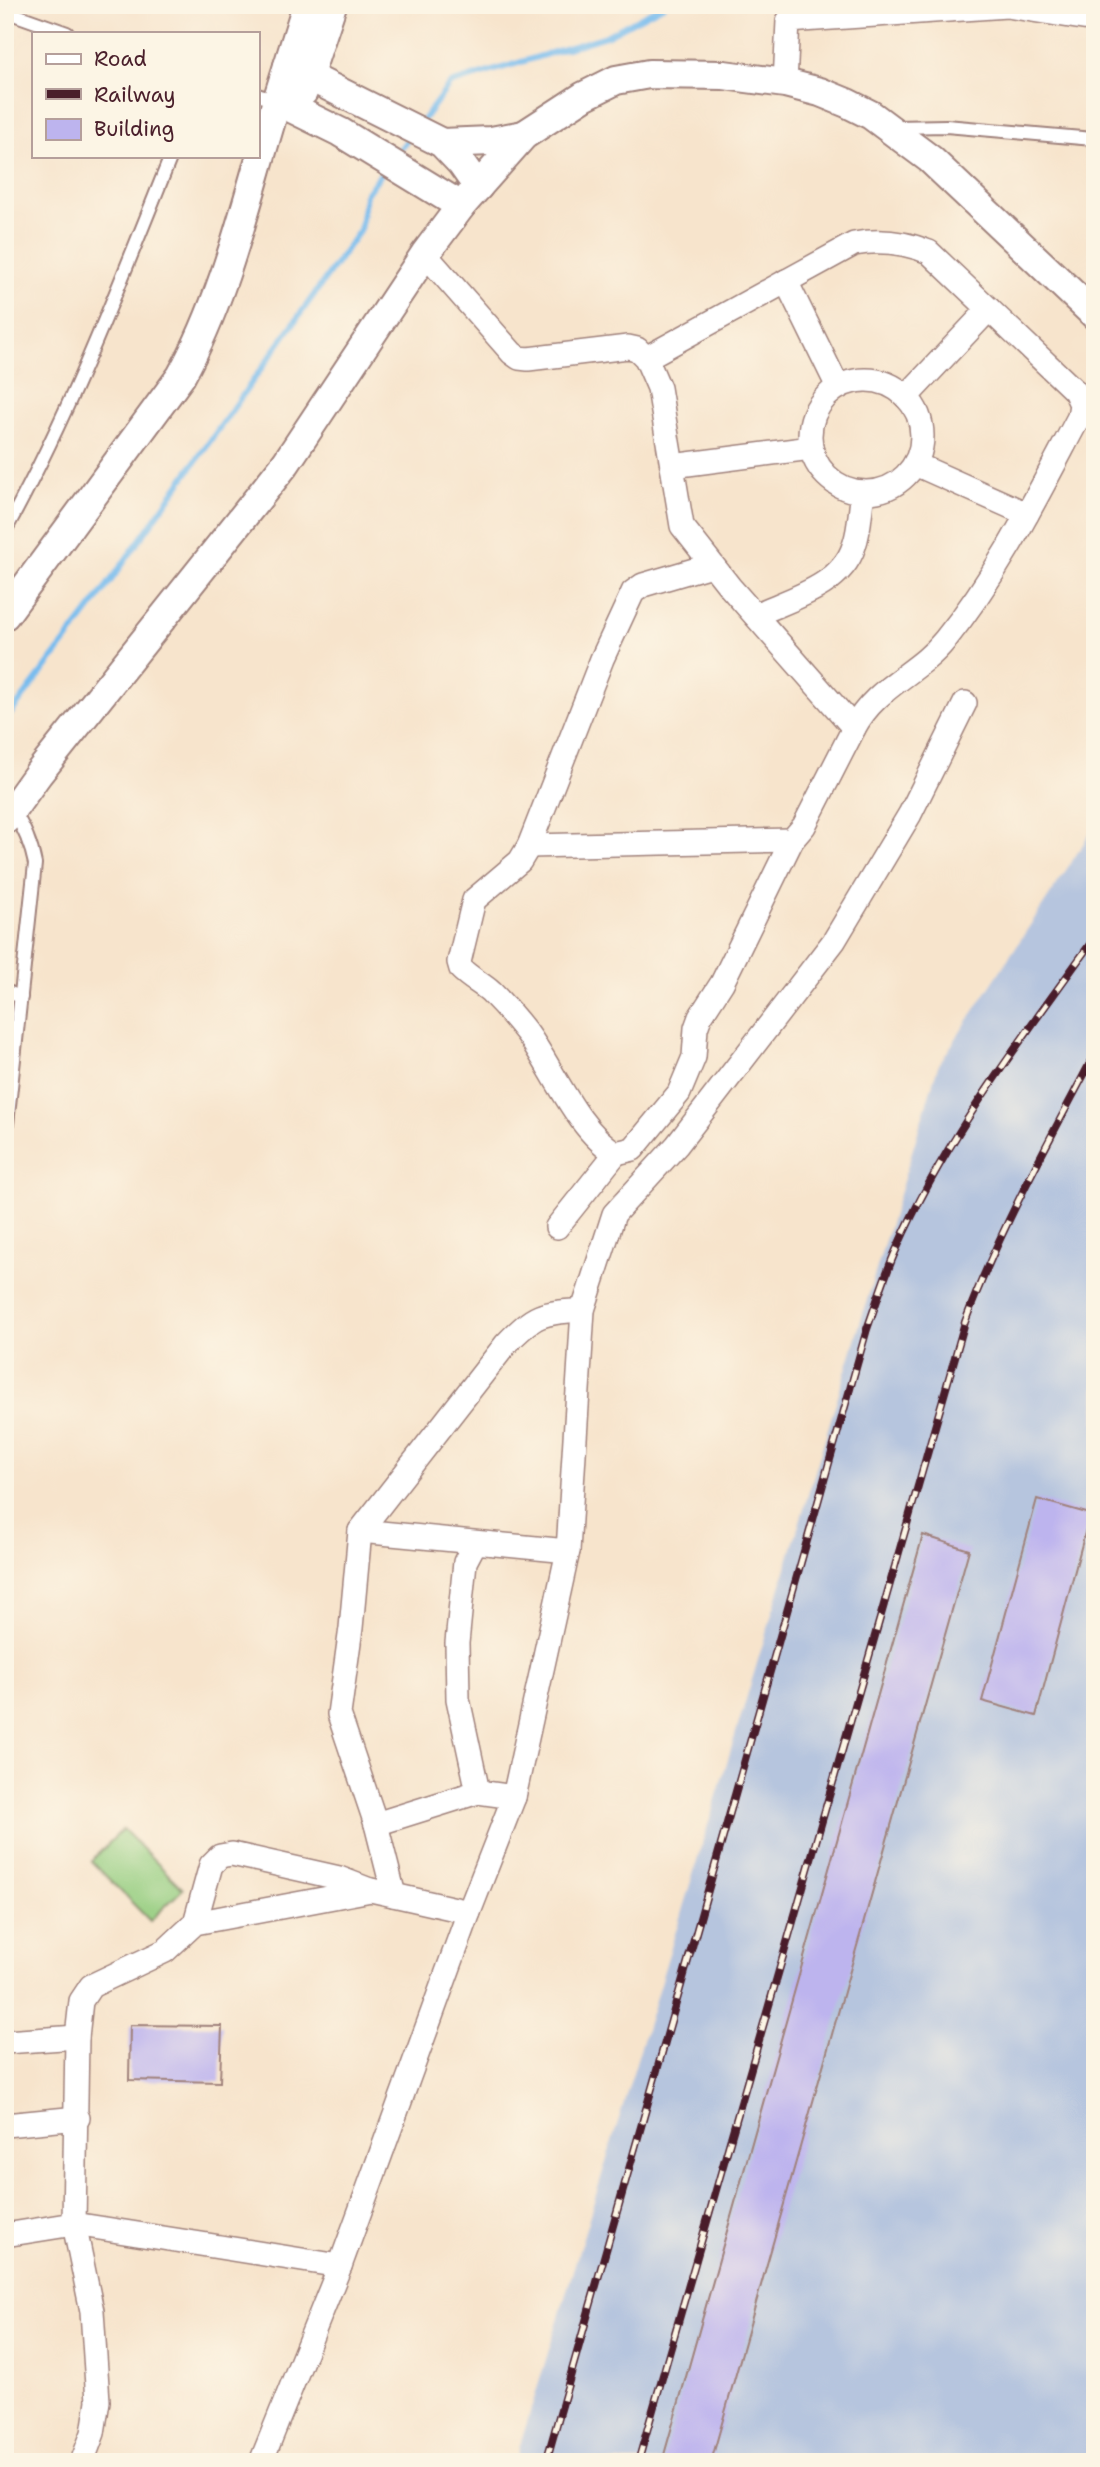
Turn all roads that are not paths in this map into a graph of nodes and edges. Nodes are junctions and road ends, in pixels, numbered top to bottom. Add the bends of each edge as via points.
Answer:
1 (307, 5) edge
2 (332, 5) edge
3 (5, 11) edge
4 (788, 13) edge
5 (1095, 20) edge
6 (63, 32) edge
7 (299, 70) junction
8 (785, 83) junction
9 (278, 102) edge
10 (888, 128) junction
11 (524, 135) junction
12 (1093, 139) edge
13 (437, 140) junction
14 (170, 158) edge
15 (469, 197) junction
16 (425, 254) junction
17 (786, 281) junction
18 (989, 309) junction
19 (1095, 315) edge
20 (646, 358) junction
21 (838, 387) junction
22 (906, 397) junction
23 (811, 448) junction
24 (915, 464) junction
25 (672, 466) junction
26 (863, 492) junction
27 (1027, 514) junction
28 (5, 531) edge
29 (711, 565) junction
30 (5, 615) edge
31 (755, 615) junction
32 (965, 703) dead end
33 (854, 728) junction
34 (9, 815) edge
35 (792, 840) junction
36 (529, 846) junction
37 (5, 991) edge
38 (21, 997) junction
39 (5, 1143) edge
40 (616, 1153) junction
41 (557, 1227) dead end
42 (583, 1310) junction
43 (360, 1531) junction
44 (475, 1543) junction
45 (568, 1551) junction
46 (478, 1792) junction
47 (514, 1797) junction
48 (376, 1824) junction
49 (371, 1890) junction
50 (394, 1895) junction
51 (469, 1912) junction
52 (195, 1923) junction
53 (78, 2037) junction
54 (5, 2042) edge
55 (78, 2118) junction
56 (5, 2125) edge
57 (74, 2224) junction
58 (5, 2235) edge
59 (340, 2266) junction
60 (82, 2462) edge
61 (261, 2462) edge

1 - 7 street
2 - 7 street
3 - 6 lane
4 - 5 street via 1007,6
4 - 8 street
7 - 9 street
7 - 13 street
8 - 10 street via 847,103
8 - 11 street via 683,73 616,79
9 - 15 street via 341,132 416,178
9 - 30 street via 200,341 181,376
10 - 12 lane via 946,126
10 - 19 street via 930,159
11 - 13 street via 480,142
11 - 15 street
13 - 15 street via 461,163
14 - 28 lane via 75,389
15 - 16 street
16 - 20 street via 519,358 628,347
16 - 34 street via 286,463
17 - 18 street via 854,244 893,241 929,252
17 - 20 street
17 - 21 street
18 - 22 street
18 - 27 street via 1075,391 1081,404 1079,417
20 - 25 street via 659,388
21 - 22 street via 873,381
21 - 23 street via 812,420
22 - 24 street via 921,429
23 - 25 street
23 - 26 street via 831,481
24 - 26 street via 895,484
24 - 27 street
25 - 29 street via 682,526
26 - 31 street via 855,544 838,573 826,583
27 - 33 street via 995,573 944,641 889,686
29 - 31 street
29 - 36 street via 633,592
31 - 33 street
32 - 42 street via 910,814 834,941 677,1145 614,1214
33 - 35 street
34 - 38 lane via 32,845 36,864
35 - 36 street
35 - 40 street via 722,983 700,1017 694,1057 679,1093 633,1149
36 - 40 street via 520,861 474,900 459,962 527,1034 583,1120
37 - 38 lane
38 - 39 lane
40 - 41 street
42 - 43 street via 549,1312 527,1322
42 - 45 street
43 - 44 street
43 - 48 street via 339,1714
44 - 45 street
44 - 46 street via 466,1562 457,1643 457,1699
45 - 47 street
46 - 47 street
46 - 48 street
47 - 51 street
48 - 50 street
49 - 50 street
49 - 52 street
49 - 52 street via 339,1878 232,1854 220,1856 211,1865
50 - 51 street
51 - 59 street
52 - 53 street via 165,1951 91,1986 81,2001
53 - 54 street
53 - 55 street
55 - 56 street
55 - 57 street
57 - 58 street
57 - 59 street
57 - 60 street via 92,2311 98,2401
59 - 61 street

